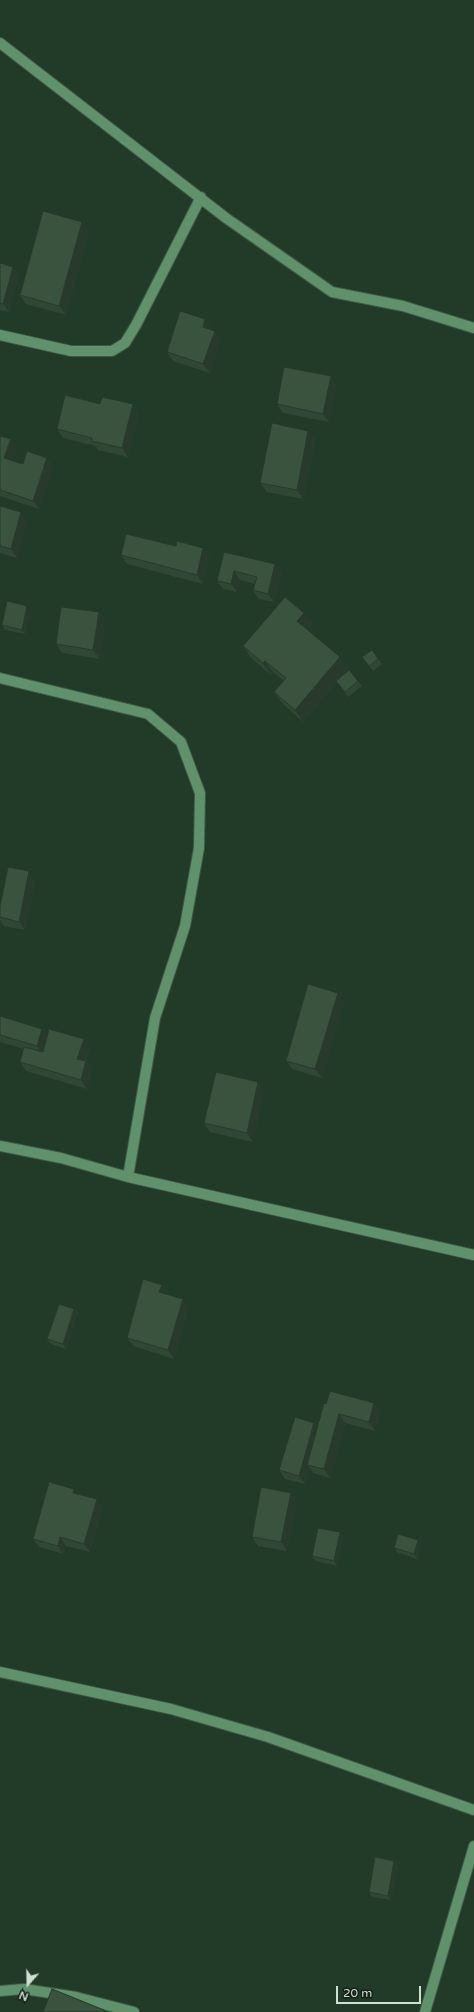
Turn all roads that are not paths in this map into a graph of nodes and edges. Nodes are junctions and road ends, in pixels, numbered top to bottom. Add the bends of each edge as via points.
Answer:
1 (0, 43) edge
2 (201, 197) junction
3 (474, 328) edge
4 (0, 335) edge
5 (0, 678) edge
6 (0, 1146) edge
7 (128, 1177) junction
8 (474, 1255) edge
9 (0, 1672) edge
10 (474, 1810) edge
11 (474, 1846) edge
12 (0, 1991) edge
13 (134, 2012) edge
14 (425, 2012) edge

1 - 2 street
2 - 3 street via 226,218 332,292 404,306
2 - 4 street via 125,343 112,351 71,351
5 - 7 street via 148,714 181,742 200,793 199,848 185,926 155,1018
6 - 7 street via 61,1158
7 - 8 street
9 - 10 street via 171,1710 268,1737
11 - 14 street
12 - 13 street via 24,1989 76,1997

